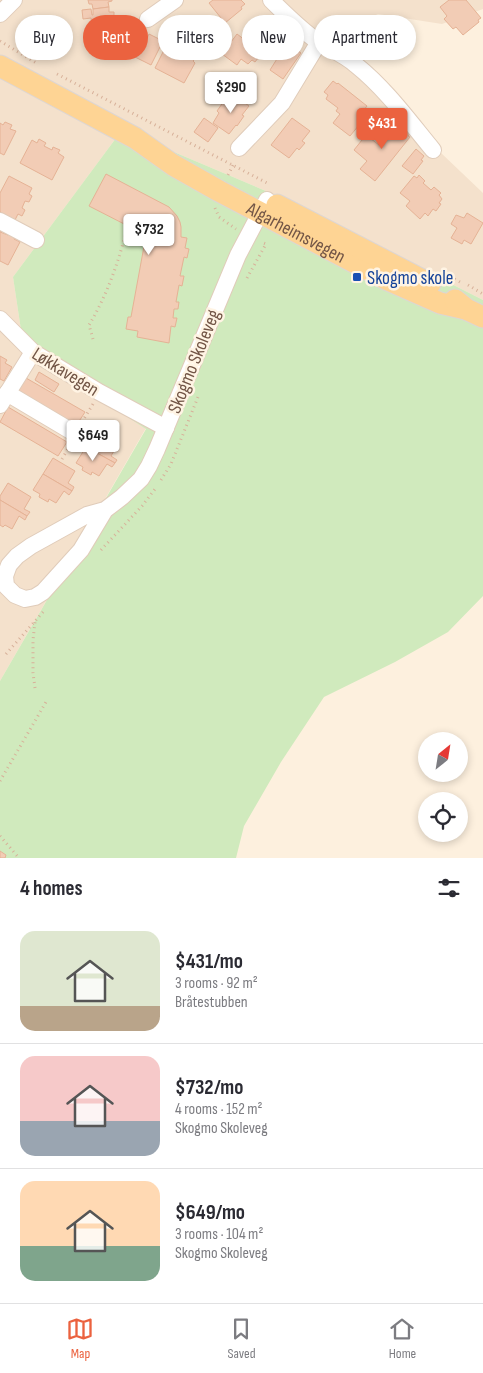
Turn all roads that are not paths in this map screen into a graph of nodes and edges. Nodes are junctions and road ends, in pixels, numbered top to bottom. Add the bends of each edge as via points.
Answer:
1 (14, 0) edge
2 (175, 0) edge
3 (271, 0) edge
4 (0, 14) edge
5 (148, 19) dead end
6 (314, 38) edge
7 (314, 50) edge
8 (349, 60) edge
9 (0, 66) edge
10 (239, 148) dead end
11 (433, 150) dead end
12 (268, 200) junction
13 (0, 221) edge
14 (36, 240) dead end
15 (475, 313) edge
16 (0, 319) edge
17 (33, 352) junction
18 (3, 399) edge
19 (166, 428) junction
20 (76, 434) dead end
21 (105, 510) junction

1 - 4 street
2 - 5 street
3 - 6 street
7 - 10 street via 282,103
8 - 11 street via 377,84
9 - 12 main road, Algarheimsvegen via 135,138 173,165
12 - 15 main road, Algarheimsvegen via 388,280 440,303
12 - 19 street, Skogmo Skoleveg via 238,255
13 - 14 street
16 - 17 street, Løkkavegen
17 - 18 street
17 - 19 street, Løkkavegen
18 - 20 street
19 - 21 street, Skogmo Skoleveg via 141,479
21 - 21 street, Skogmo Skoleveg via 87,515 17,556 9,565 6,586 15,596 25,598 43,592 81,550

